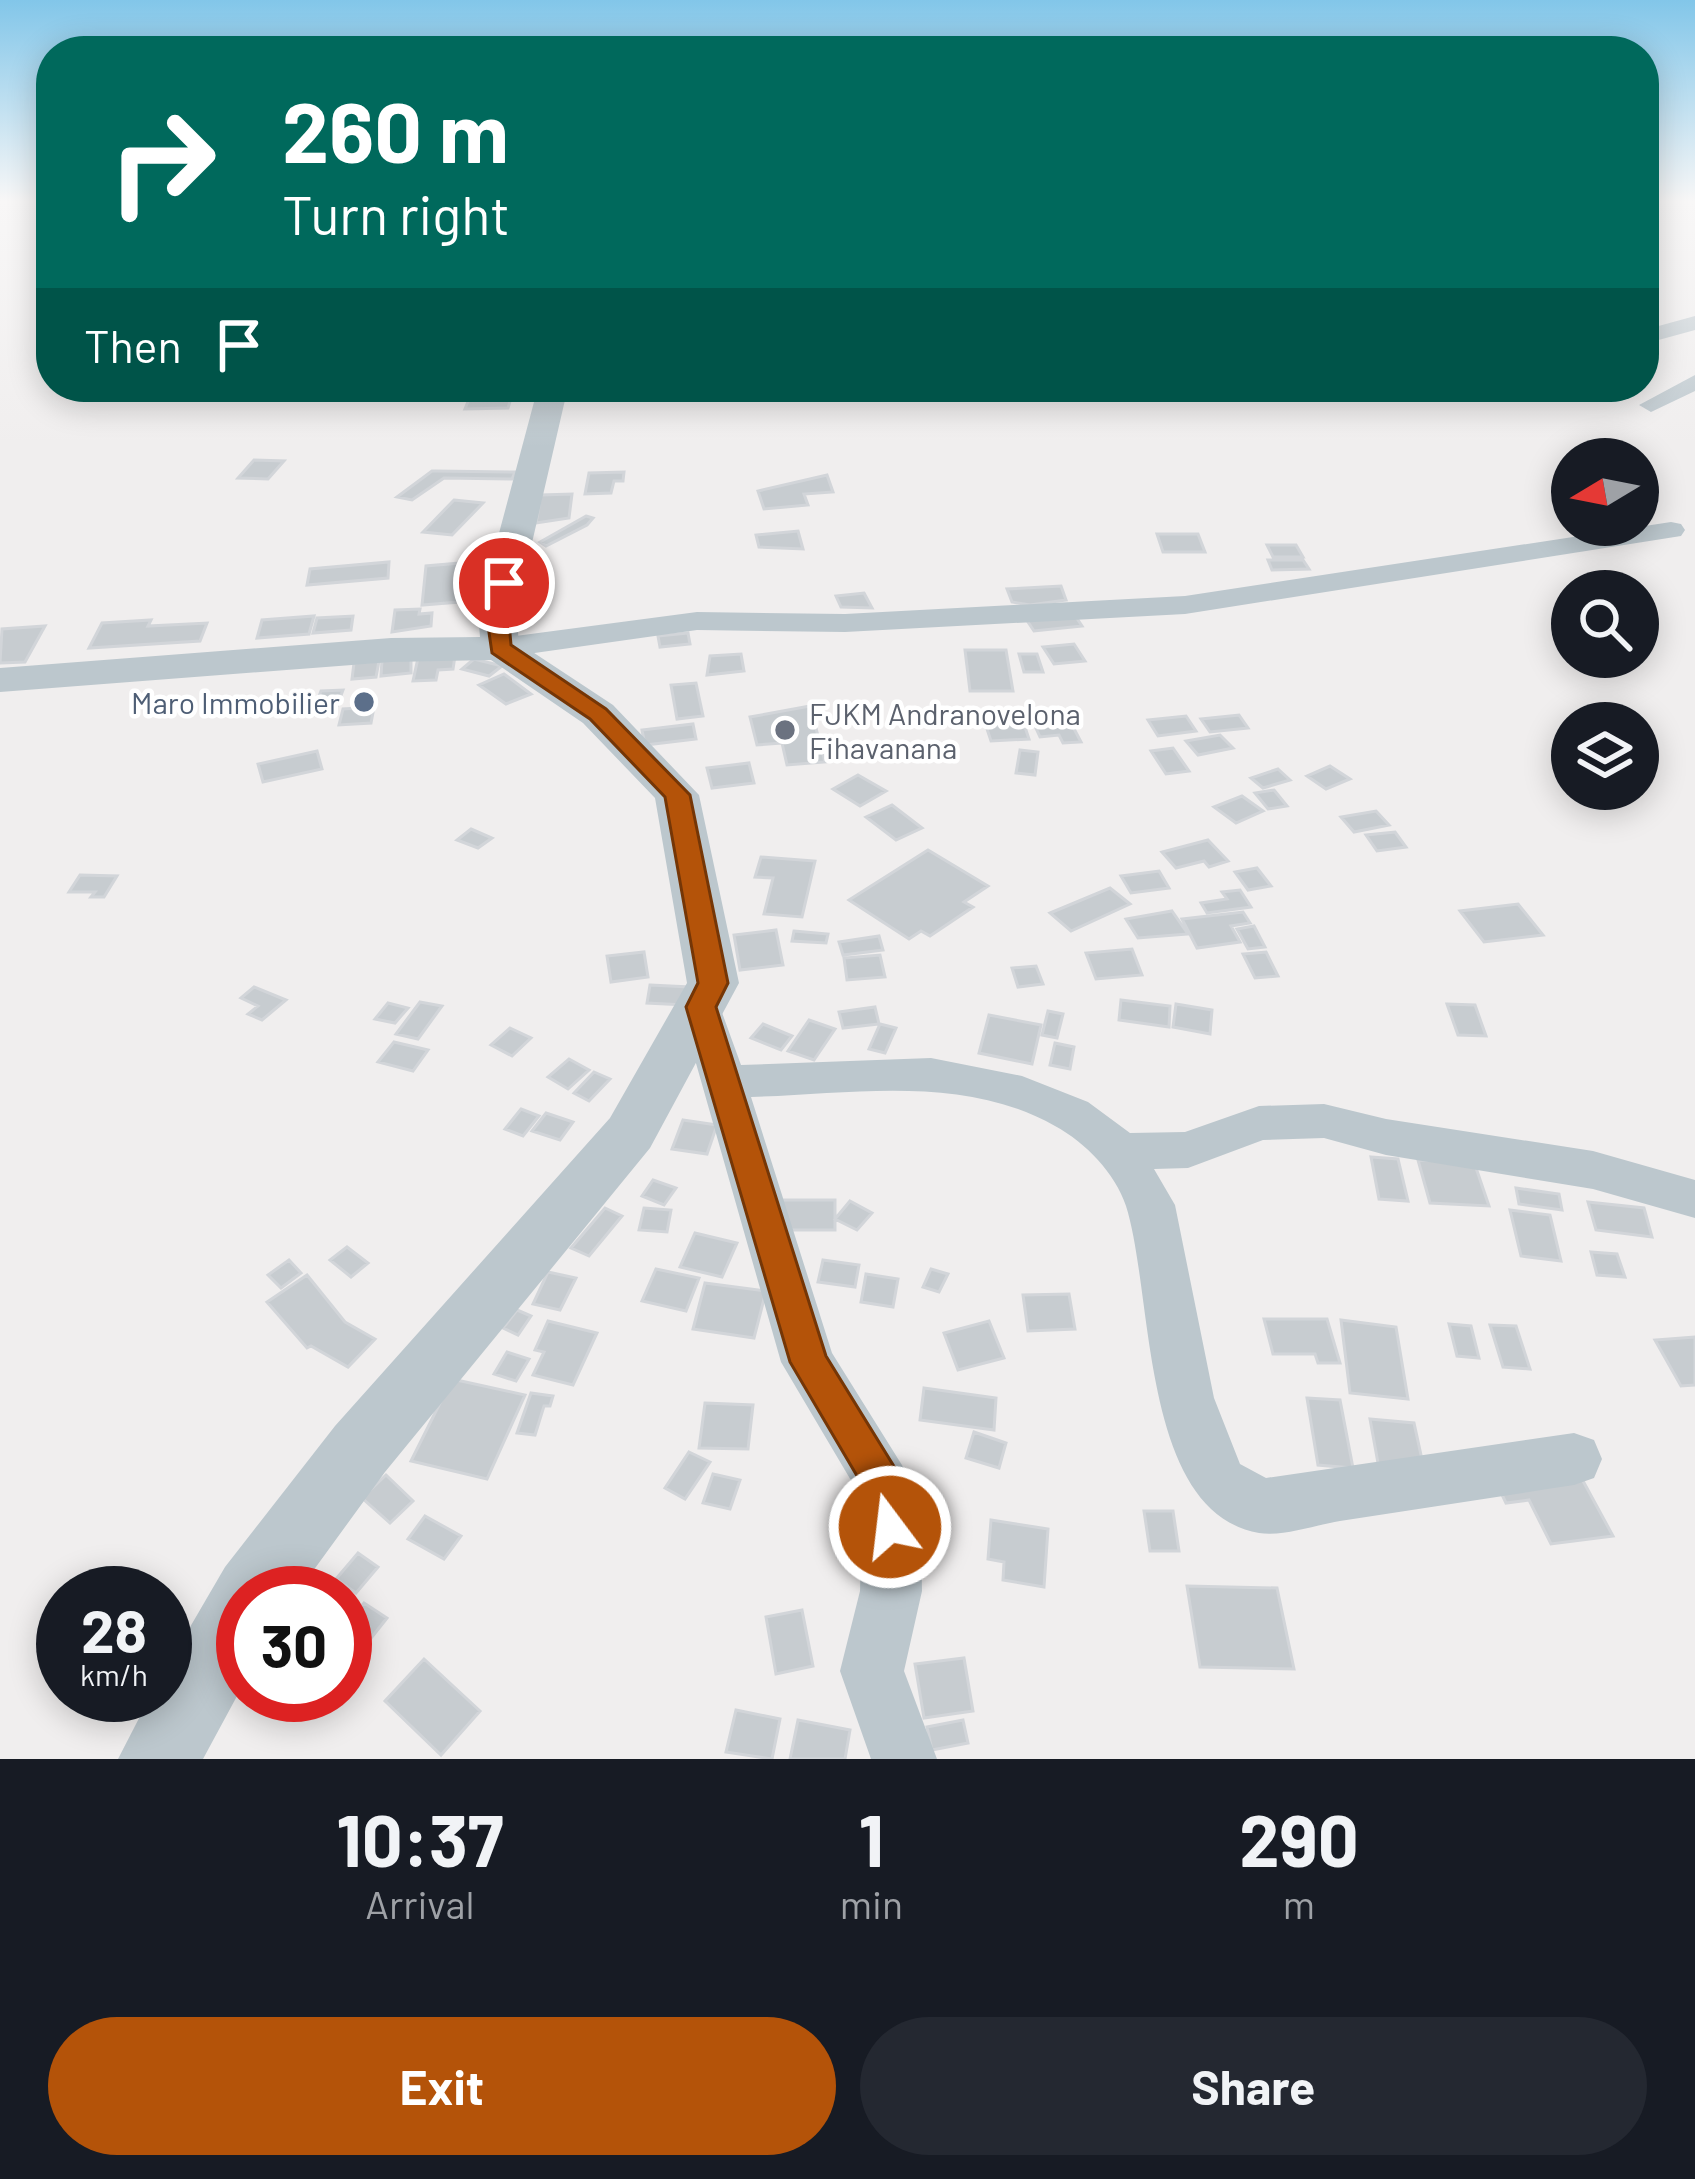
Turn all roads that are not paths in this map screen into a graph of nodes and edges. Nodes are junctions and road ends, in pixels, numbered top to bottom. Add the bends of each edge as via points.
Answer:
1 (1695, 322) edge
2 (1659, 333) edge
3 (1695, 382) edge
4 (1659, 401) edge
5 (549, 402) edge
6 (1657, 402) edge
7 (1651, 405) dead end
8 (1671, 530) dead end
9 (500, 648) junction
10 (0, 680) edge
11 (701, 1007) junction
12 (724, 1082) junction
13 (1120, 1151) junction
14 (1695, 1199) edge
15 (1574, 1459) dead end
16 (272, 1566) edge
17 (216, 1657) edge
18 (159, 1759) edge
19 (904, 1759) edge

1 - 2 street
3 - 4 street
5 - 9 street via 497,612
6 - 7 street
8 - 9 street via 1185,605 844,623 697,621
9 - 10 street
9 - 11 street via 598,714 677,795 713,983
11 - 12 street
11 - 16 street via 630,1133 360,1449
12 - 13 street via 931,1074 1006,1088 1072,1114
12 - 19 street via 808,1362 890,1494 891,1591 872,1671
13 - 14 street via 1188,1150 1259,1124 1324,1121 1593,1170
13 - 15 street via 1150,1205 1186,1398 1219,1482 1262,1507
17 - 18 street

